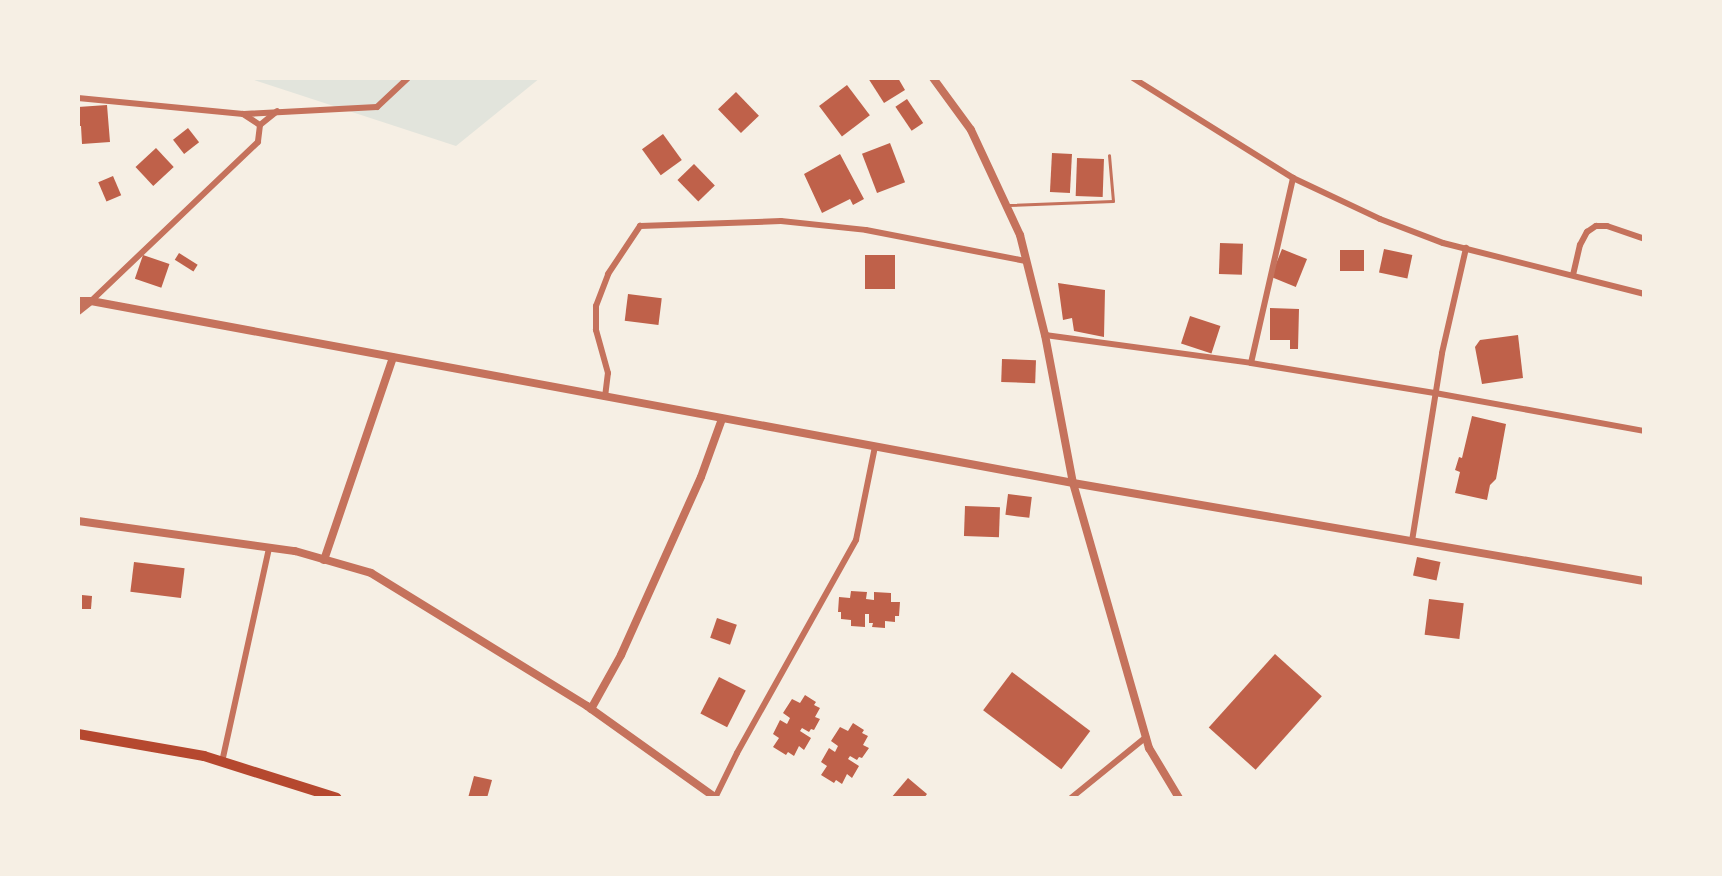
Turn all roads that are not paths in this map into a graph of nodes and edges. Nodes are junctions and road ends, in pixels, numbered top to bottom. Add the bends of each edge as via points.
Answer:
1 (408, 78) edge
2 (933, 78) edge
3 (1133, 78) edge
4 (78, 98) edge
5 (277, 110) junction
6 (243, 114) junction
7 (260, 125) junction
8 (1109, 155) dead end
9 (1293, 178) junction
10 (1006, 205) junction
11 (1644, 239) edge
12 (1466, 248) junction
13 (1026, 261) junction
14 (1573, 275) junction
15 (1644, 294) edge
16 (78, 301) edge
17 (91, 301) junction
18 (78, 310) edge
19 (1045, 335) junction
20 (393, 357) junction
21 (1251, 363) junction
22 (1435, 393) junction
23 (605, 397) junction
24 (722, 419) junction
25 (1644, 431) edge
26 (875, 447) junction
27 (1073, 483) junction
28 (78, 521) edge
29 (1412, 541) junction
30 (269, 548) junction
31 (324, 560) junction
32 (1644, 580) edge
33 (591, 709) junction
34 (78, 734) edge
35 (1146, 737) junction
36 (222, 762) junction
37 (337, 798) edge
38 (716, 798) edge
39 (1071, 798) edge
40 (1179, 798) edge

1 - 5 street via 377,107
2 - 10 street via 971,130
3 - 9 street
4 - 6 street
5 - 6 street
5 - 7 street
6 - 7 street
7 - 17 street via 258,142
8 - 10 lane via 1113,201
9 - 12 street via 1417,234
9 - 21 street
10 - 13 street via 1020,235
11 - 14 street via 1596,226 1587,232 1580,245
12 - 14 street
12 - 22 street
13 - 19 street
13 - 23 street via 866,230 781,221 640,226 608,274 596,306 596,330 608,374
14 - 15 street
16 - 17 street
17 - 18 street
17 - 20 street
19 - 21 street
19 - 27 street
20 - 23 street
20 - 31 street
21 - 22 street
22 - 25 street
22 - 29 street
23 - 24 street
24 - 26 street
24 - 33 street via 701,477 621,655
26 - 27 street
26 - 38 street via 856,540 737,753
27 - 29 street
27 - 35 street
28 - 30 street
29 - 32 street
30 - 31 street
30 - 36 street
31 - 33 street via 371,573
33 - 38 street
34 - 36 highway
35 - 39 street
35 - 40 street
36 - 37 highway

